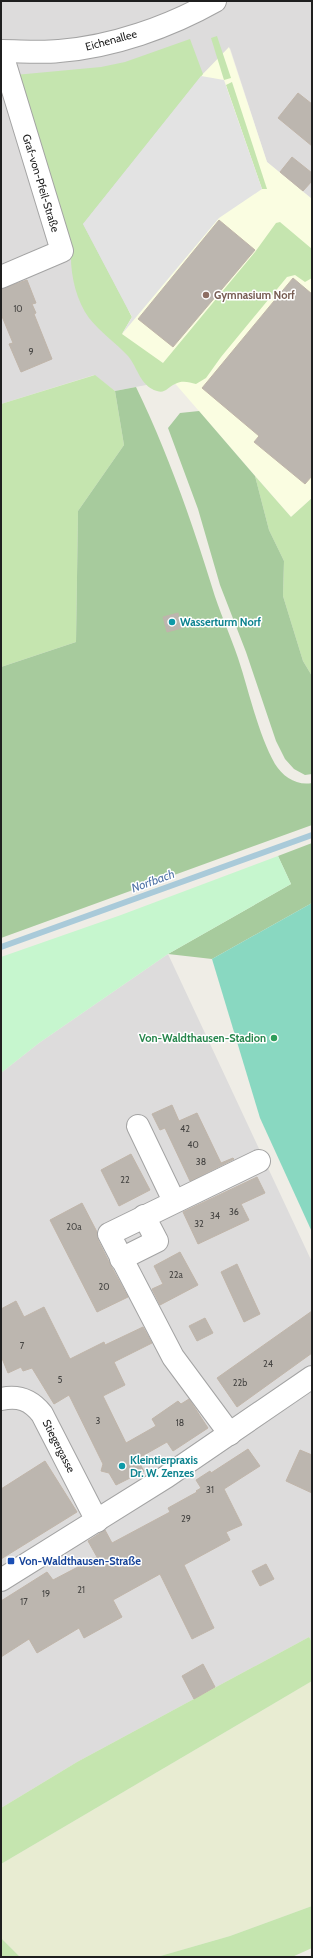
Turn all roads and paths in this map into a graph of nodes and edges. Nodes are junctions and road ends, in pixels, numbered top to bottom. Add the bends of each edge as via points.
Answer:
1 (215, 1) edge
2 (1, 51) edge
3 (1, 277) edge
4 (138, 1126) dead end
5 (259, 1161) dead end
6 (174, 1201) junction
7 (312, 1377) edge
8 (1, 1399) edge
9 (230, 1434) junction
10 (97, 1521) junction
11 (1, 1580) edge

1 - 2 street, Eichenallee via 162,26 111,42 58,51
2 - 3 street, Graf-von-Pfeil-Straße via 62,251
4 - 6 street
5 - 6 street
6 - 9 street via 109,1234 173,1357
7 - 9 street
8 - 10 street, Stiegergasse via 21,1398 42,1414
9 - 10 street
10 - 11 street

